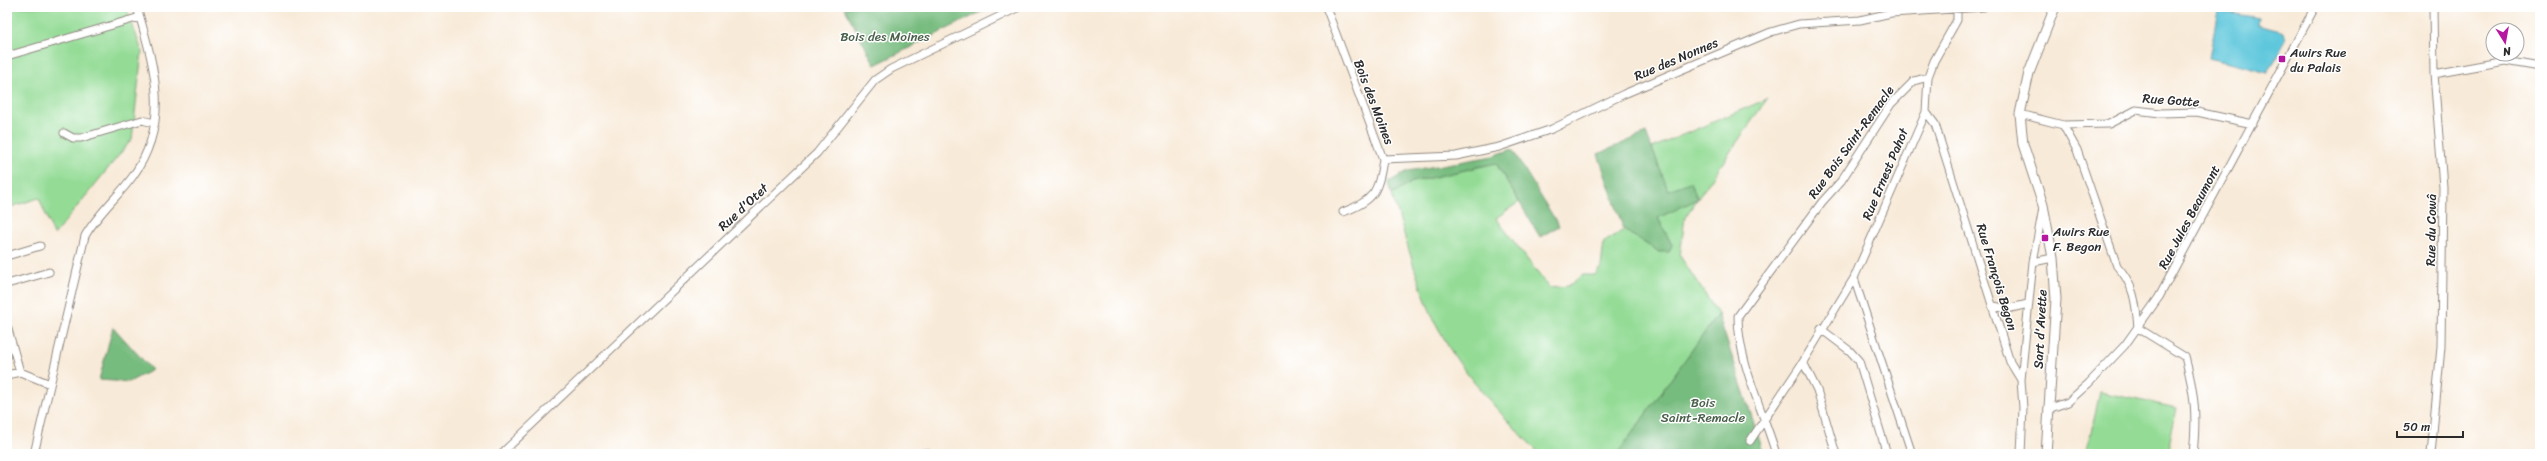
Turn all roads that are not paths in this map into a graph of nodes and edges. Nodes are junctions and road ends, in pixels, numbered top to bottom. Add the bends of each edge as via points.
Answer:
1 (137, 7) edge
2 (1018, 7) edge
3 (1326, 7) edge
4 (1984, 7) edge
5 (2055, 7) edge
6 (2315, 7) edge
7 (2433, 7) edge
8 (1958, 9) junction
9 (140, 17) junction
10 (7, 56) edge
11 (2540, 67) edge
12 (2434, 74) junction
13 (1928, 77) junction
14 (1926, 112) junction
15 (2020, 114) junction
16 (154, 123) junction
17 (2253, 124) junction
18 (2063, 125) junction
19 (64, 133) dead end
20 (1383, 159) junction
21 (2043, 205) junction
22 (1343, 212) dead end
23 (40, 246) dead end
24 (7, 256) edge
25 (2054, 258) junction
26 (2033, 262) junction
27 (48, 272) dead end
28 (1854, 278) junction
29 (7, 284) edge
30 (2028, 304) junction
31 (1994, 306) junction
32 (7, 326) edge
33 (2138, 328) junction
34 (1821, 329) junction
35 (1803, 362) junction
36 (20, 372) junction
37 (7, 375) edge
38 (2021, 380) junction
39 (50, 384) junction
40 (2048, 409) junction
41 (1765, 419) junction
42 (1750, 441) dead end
43 (34, 454) edge
44 (501, 454) edge
45 (1776, 454) edge
46 (1836, 454) edge
47 (1887, 454) edge
48 (1912, 454) edge
49 (2021, 454) edge
50 (2046, 454) edge
51 (2193, 454) edge
52 (2431, 454) edge

1 - 9 street
2 - 44 street, Rue d'Otet via 891,69 875,80 817,153
3 - 20 street, Bois des Moines
4 - 8 street, Rue des Nonnes
5 - 15 street, Sart d'Avette via 2029,73
6 - 17 street, Rue Jules Beaumont
7 - 12 street, Rue du Cowâ
8 - 13 street via 1957,20
8 - 20 street, Rue des Nonnes via 1891,13 1860,20 1799,24 1771,32 1624,94 1552,129 1499,147 1456,156
9 - 10 street
9 - 16 street via 156,76 157,112
11 - 12 street via 2504,61
12 - 52 street, Rue du Cowâ via 2443,194 2441,347
13 - 14 street, Rue Ernest Pahot
13 - 41 street, Rue Bois Saint-Remacle via 1914,82 1891,104 1841,181 1822,202 1738,316 1738,333
14 - 28 street, Rue Ernest Pahot
14 - 31 street, Rue François Begon via 1935,124
15 - 18 street, Rue Gotte
15 - 21 street, Sart d'Avette via 2023,144
16 - 19 street via 142,120 81,138 73,138
16 - 39 street via 150,144 133,176 95,219 85,236
17 - 18 street, Rue Gotte via 2196,112 2160,113 2136,110 2109,124
17 - 33 street, Rue Jules Beaumont via 2160,297
18 - 33 street via 2077,150 2117,266 2126,276 2136,299
20 - 22 street, Bois des Moines via 1380,180 1369,201
21 - 25 street, Sart d'Avette
21 - 26 street, Sart d'Avette
23 - 24 street
25 - 26 street
25 - 40 street, Sart d'Avette via 2056,299
26 - 30 street, Sart d'Avette
27 - 29 street
28 - 34 street, Rue Ernest Pahot
28 - 48 street
30 - 31 street via 2007,309
30 - 38 street, Sart d'Avette
31 - 38 street, Rue François Begon via 2010,362
32 - 36 street
33 - 40 street, Rue Jules Beaumont via 2120,351 2068,402
33 - 51 street via 2185,357 2195,396
34 - 35 street, Rue Ernest Pahot
34 - 47 street via 1859,361
35 - 41 street, Rue Ernest Pahot
35 - 46 street via 1817,390
36 - 37 street
36 - 39 street
38 - 49 street, Rue François Begon
39 - 43 street
40 - 50 street, Sart d'Avette
41 - 42 street, Rue Ernest Pahot
41 - 45 street

